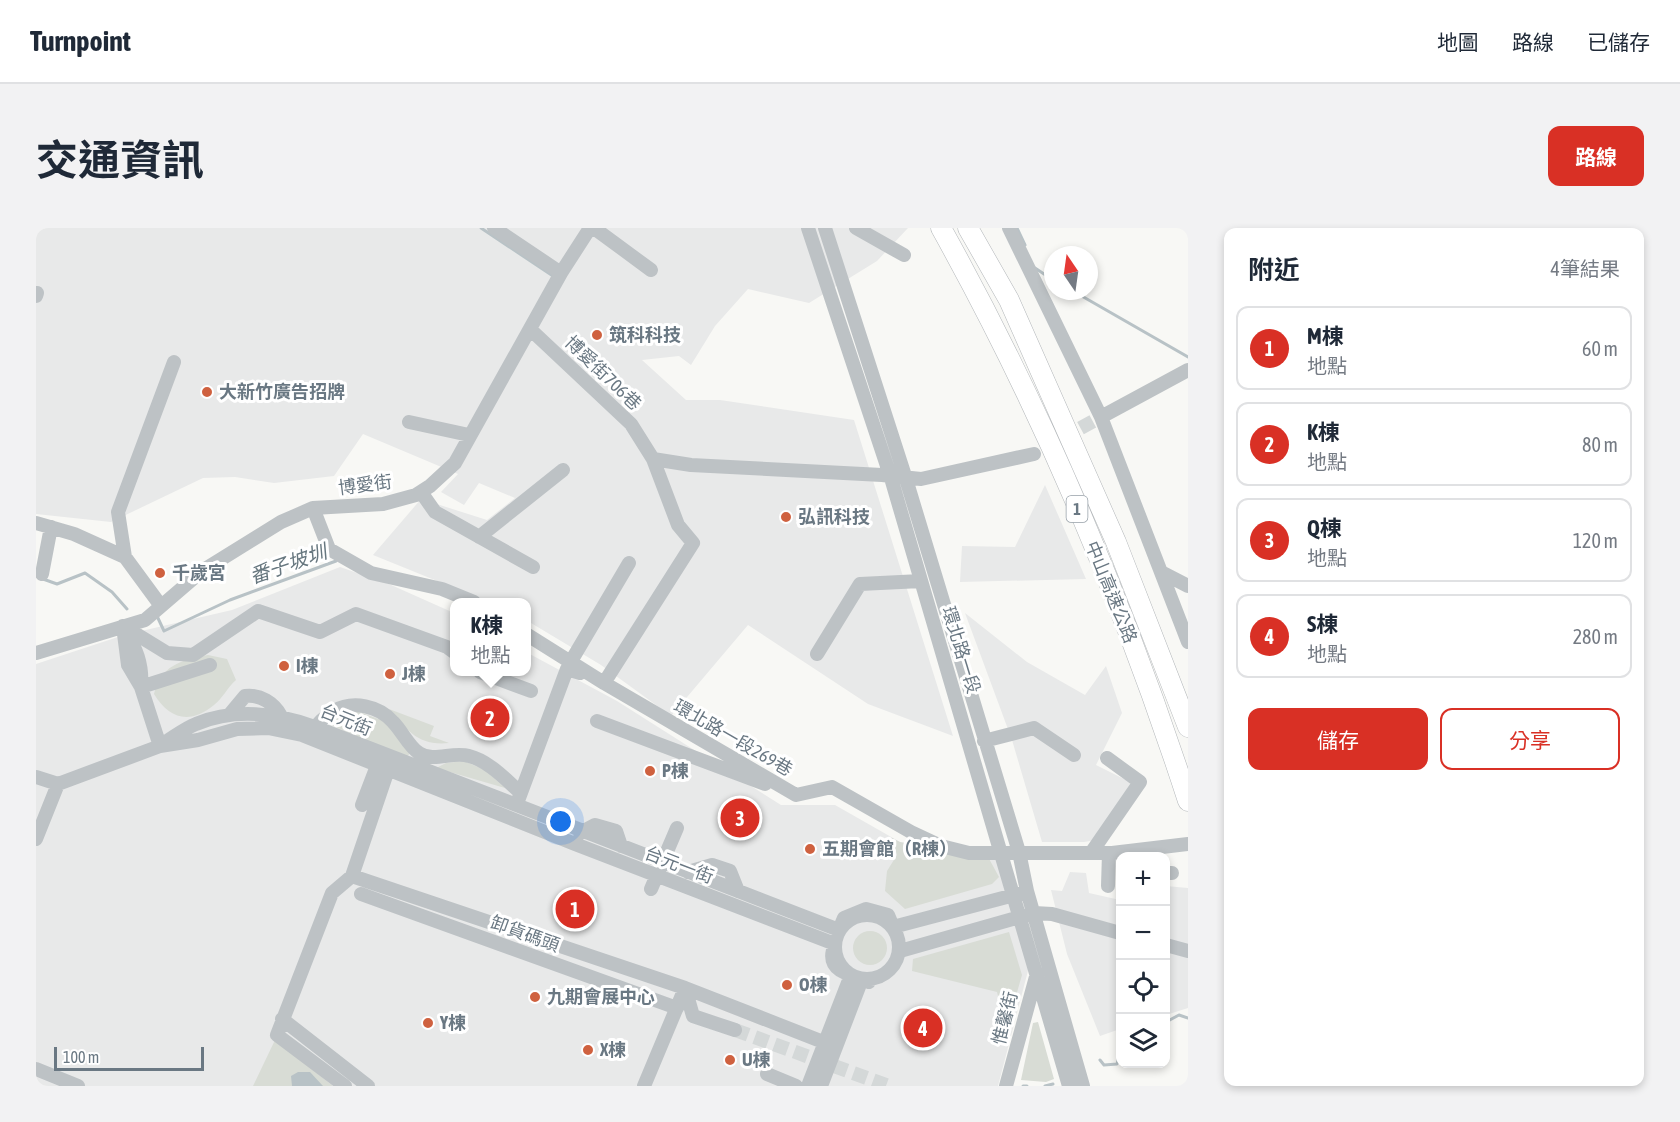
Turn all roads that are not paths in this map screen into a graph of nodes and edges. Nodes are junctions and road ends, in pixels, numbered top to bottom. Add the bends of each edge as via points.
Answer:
1 (494, 228) edge
2 (592, 228) edge
3 (808, 228) edge
4 (825, 228) edge
5 (856, 228) edge
6 (941, 228) edge
7 (968, 228) edge
8 (1009, 228) edge
9 (904, 255) dead end
10 (651, 270) dead end
11 (561, 273) junction
12 (531, 330) junction
13 (174, 362) dead end
14 (1188, 370) edge
15 (1101, 417) junction
16 (409, 422) dead end
17 (469, 435) junction
18 (1034, 454) dead end
19 (653, 459) junction
20 (563, 470) dead end
21 (891, 478) junction
22 (906, 479) junction
23 (421, 492) junction
24 (313, 508) junction
25 (36, 523) edge
26 (51, 527) junction
27 (479, 537) junction
28 (125, 557) junction
29 (629, 563) dead end
30 (533, 567) dead end
31 (1161, 572) junction
32 (42, 574) dead end
33 (921, 581) junction
34 (1188, 586) edge
35 (463, 598) edge
36 (161, 606) junction
37 (123, 626) junction
38 (531, 637) edge
39 (1188, 642) edge
40 (450, 649) edge
41 (36, 653) edge
42 (817, 654) dead end
43 (570, 663) junction
44 (210, 665) dead end
45 (491, 676) edge
46 (599, 680) junction
47 (141, 687) junction
48 (531, 690) dead end
49 (230, 714) junction
50 (281, 716) junction
51 (597, 721) dead end
52 (1188, 728) edge
53 (313, 733) junction
54 (984, 741) junction
55 (160, 746) junction
56 (424, 755) junction
57 (1074, 755) dead end
58 (1107, 758) dead end
59 (384, 762) junction
60 (419, 769) junction
61 (37, 781) edge
62 (58, 784) junction
63 (789, 791) junction
64 (1188, 801) edge
65 (362, 805) dead end
66 (516, 805) junction
67 (677, 828) dead end
68 (581, 831) junction
69 (36, 839) edge
70 (575, 844) junction
71 (1188, 844) edge
72 (1002, 851) junction
73 (1019, 852) junction
74 (1091, 853) junction
75 (1109, 853) junction
76 (660, 869) junction
77 (1115, 870) edge
78 (351, 876) junction
79 (1108, 886) dead end
80 (651, 889) dead end
81 (1020, 893) junction
82 (360, 894) dead end
83 (762, 908) junction
84 (1027, 915) junction
85 (893, 927) junction
86 (1116, 932) edge
87 (837, 937) junction
88 (1170, 946) edge
89 (900, 951) junction
90 (1188, 951) edge
91 (1047, 964) junction
92 (1036, 974) junction
93 (856, 977) junction
94 (685, 988) junction
95 (677, 1008) junction
96 (282, 1020) junction
97 (735, 1030) tunnel mouth
98 (830, 1044) junction
99 (36, 1069) edge
100 (767, 1074) dead end
101 (1005, 1085) edge
102 (78, 1086) edge
103 (345, 1086) edge
104 (368, 1086) edge
105 (644, 1086) edge
106 (796, 1086) edge
107 (808, 1086) edge
108 (821, 1086) edge
109 (1069, 1086) edge
110 (1083, 1086) edge

1 - 11 street
2 - 10 street
2 - 11 street, 博愛街
3 - 21 street, 環北路一段
4 - 22 street, 環北路一段
5 - 9 street
6 - 64 highway, 中山高速公路 / 1 via 1048,440 1147,683
7 - 52 highway, 中山高速公路 / 1 via 1009,300 1116,542
8 - 15 street
11 - 12 street, 博愛街
12 - 17 street, 博愛街
12 - 19 street, 博愛街706巷 via 620,411
13 - 28 street via 118,512
14 - 15 street
15 - 31 street
16 - 17 street
17 - 23 street, 博愛街 via 455,463
18 - 22 street
19 - 21 street
19 - 46 street, 博愛街706巷 via 678,525 693,543
20 - 27 street
21 - 22 street
21 - 33 street, 環北路一段
22 - 54 street, 環北路一段
23 - 24 street, 博愛街 via 382,504
23 - 27 street via 435,512
24 - 35 street via 329,549 371,573 442,589
24 - 36 street, 博愛街 via 281,522 202,571
25 - 26 street
26 - 28 street
26 - 32 street
27 - 30 street
28 - 36 street
29 - 43 street
31 - 34 street
31 - 39 street
33 - 42 street via 860,584
33 - 72 street, 環北路一段
36 - 37 street, 博愛街 via 145,620
37 - 40 street via 167,653 193,655 258,610 320,632 356,614
37 - 41 street, 博愛街
37 - 47 street via 136,649 142,671
38 - 43 street, 環北路一段269巷
43 - 46 street, 環北路一段269巷
44 - 47 street
45 - 48 street
46 - 63 street, 環北路一段269巷
46 - 66 street via 567,669
47 - 55 street
49 - 50 street, 台元街
49 - 50 street via 245,696 254,695 276,706
49 - 55 street, 台元街 via 195,724
50 - 53 street, 台元街
51 - 63 street
53 - 55 street, 台元街 via 237,729
53 - 56 street via 337,710 354,705 375,709 392,720 418,753
53 - 59 street, 台元街
54 - 57 street via 1034,728
54 - 73 street, 環北路一段
55 - 62 street, 台元街
56 - 60 street
56 - 66 street via 468,755 486,764
58 - 74 street via 1140,782
59 - 60 street, 台元街
59 - 65 street
59 - 66 street, 台元街
59 - 78 street
60 - 66 street, 台元街
61 - 62 street
62 - 69 street
63 - 72 street, 環北路一段269巷 via 796,795 832,787 941,846 969,853
66 - 68 street, 台元一街
66 - 70 street
67 - 76 street
68 - 70 street
68 - 76 street, 台元一街 via 621,846
70 - 76 street, 台元一街 via 583,857
71 - 75 street, 環北路一段269巷
72 - 73 street, 環北路一段269巷
72 - 81 street, 環北路一段
73 - 74 street, 環北路一段269巷
73 - 81 street, 環北路一段
74 - 75 street, 環北路一段269巷
75 - 77 street
76 - 80 street
76 - 83 street, 台元一街
76 - 83 street, 台元一街 via 688,872 738,891
77 - 79 street
78 - 94 street
78 - 96 street via 332,893
81 - 84 street, 環北路一段
81 - 85 street
82 - 95 street, 卸貨碼頭
83 - 87 street, 台元一街
84 - 86 street via 1052,914
84 - 89 street
84 - 91 street, 環北路一段
84 - 92 street, 環北路一段
85 - 87 street via 883,919 863,915 853,919
85 - 89 street
87 - 93 street via 840,964
88 - 90 street
89 - 93 street via 895,964 878,978
91 - 92 street, 惟馨街
91 - 110 street, 環北路一段
92 - 101 street, 惟馨街
92 - 109 street, 環北路一段
93 - 98 street
94 - 95 street
94 - 97 street via 693,1016
94 - 98 street
95 - 105 street
96 - 103 street via 277,1035
96 - 104 street
98 - 107 street
98 - 108 street
99 - 102 street
100 - 106 street

